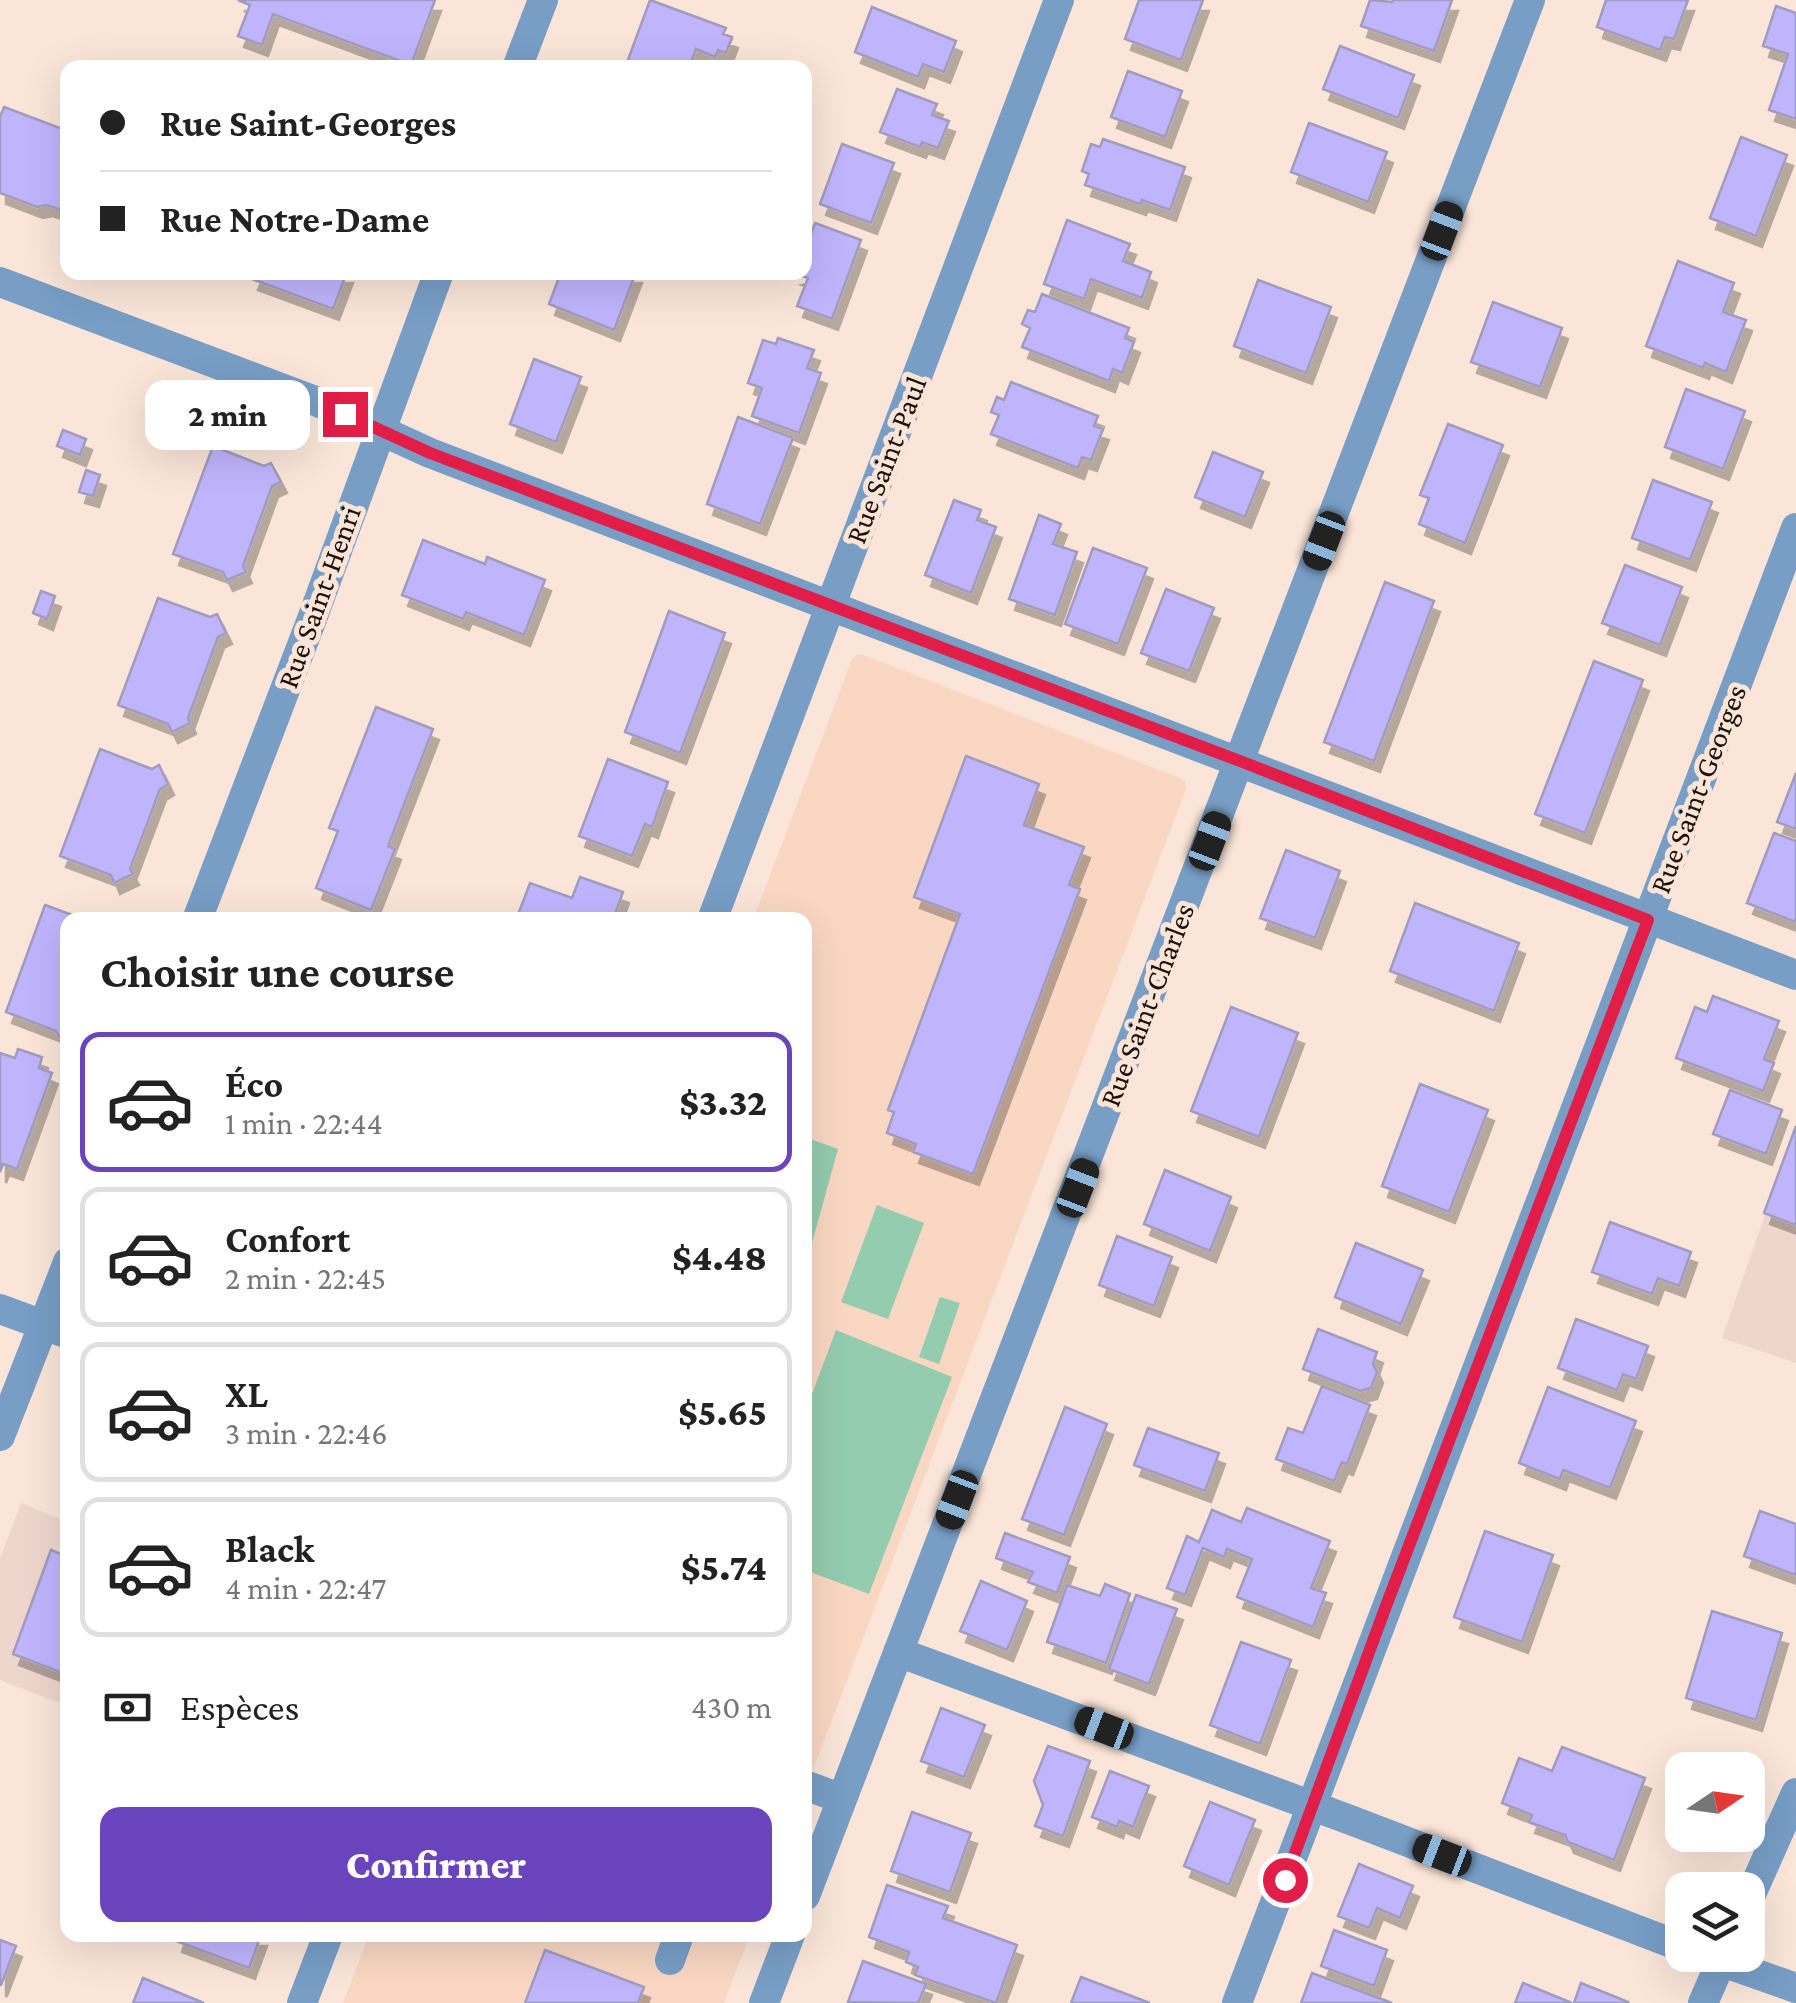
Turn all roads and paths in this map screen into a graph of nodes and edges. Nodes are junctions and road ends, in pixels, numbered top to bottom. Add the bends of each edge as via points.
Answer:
1 (543, 0) edge
2 (1059, 0) edge
3 (1530, 0) edge
4 (520, 60) edge
5 (436, 280) edge
6 (0, 282) edge
7 (380, 430) junction
8 (1796, 528) edge
9 (831, 606) junction
10 (1240, 761) junction
11 (200, 912) edge
12 (715, 912) edge
13 (1648, 920) junction
14 (1796, 975) edge
15 (60, 1304) edge
16 (0, 1310) edge
17 (55, 1330) edge
18 (0, 1436) edge
19 (898, 1652) junction
20 (812, 1788) edge
21 (1796, 1793) edge
22 (842, 1799) junction
23 (1312, 1805) junction
24 (1761, 1872) edge
25 (812, 1878) edge
26 (1665, 1940) edge
27 (325, 1942) edge
28 (787, 1942) edge
29 (1712, 1972) edge
30 (1755, 1972) edge
31 (1796, 1988) edge
32 (302, 2003) edge
33 (764, 2003) edge
34 (1237, 2003) edge
35 (1703, 2003) edge

1 - 4 street
2 - 9 street, Rue Saint-Paul
3 - 10 street, Rue Saint-Charles
5 - 7 street, Rue Saint-Henri
6 - 7 street
7 - 9 street
7 - 11 street, Rue Saint-Henri
8 - 13 street, Rue Saint-Georges
9 - 10 street
9 - 12 street, Rue Saint-Paul
10 - 13 street
10 - 19 street, Rue Saint-Charles
13 - 14 street
13 - 23 street, Rue Saint-Georges
15 - 17 street
16 - 17 street
17 - 18 street
19 - 22 street, Rue Saint-Charles
19 - 23 street
20 - 22 street
21 - 24 street
22 - 25 street, Rue Saint-Charles
23 - 26 street
23 - 34 street, Rue Saint-Georges
27 - 32 street
28 - 33 street
29 - 35 street
30 - 31 street

